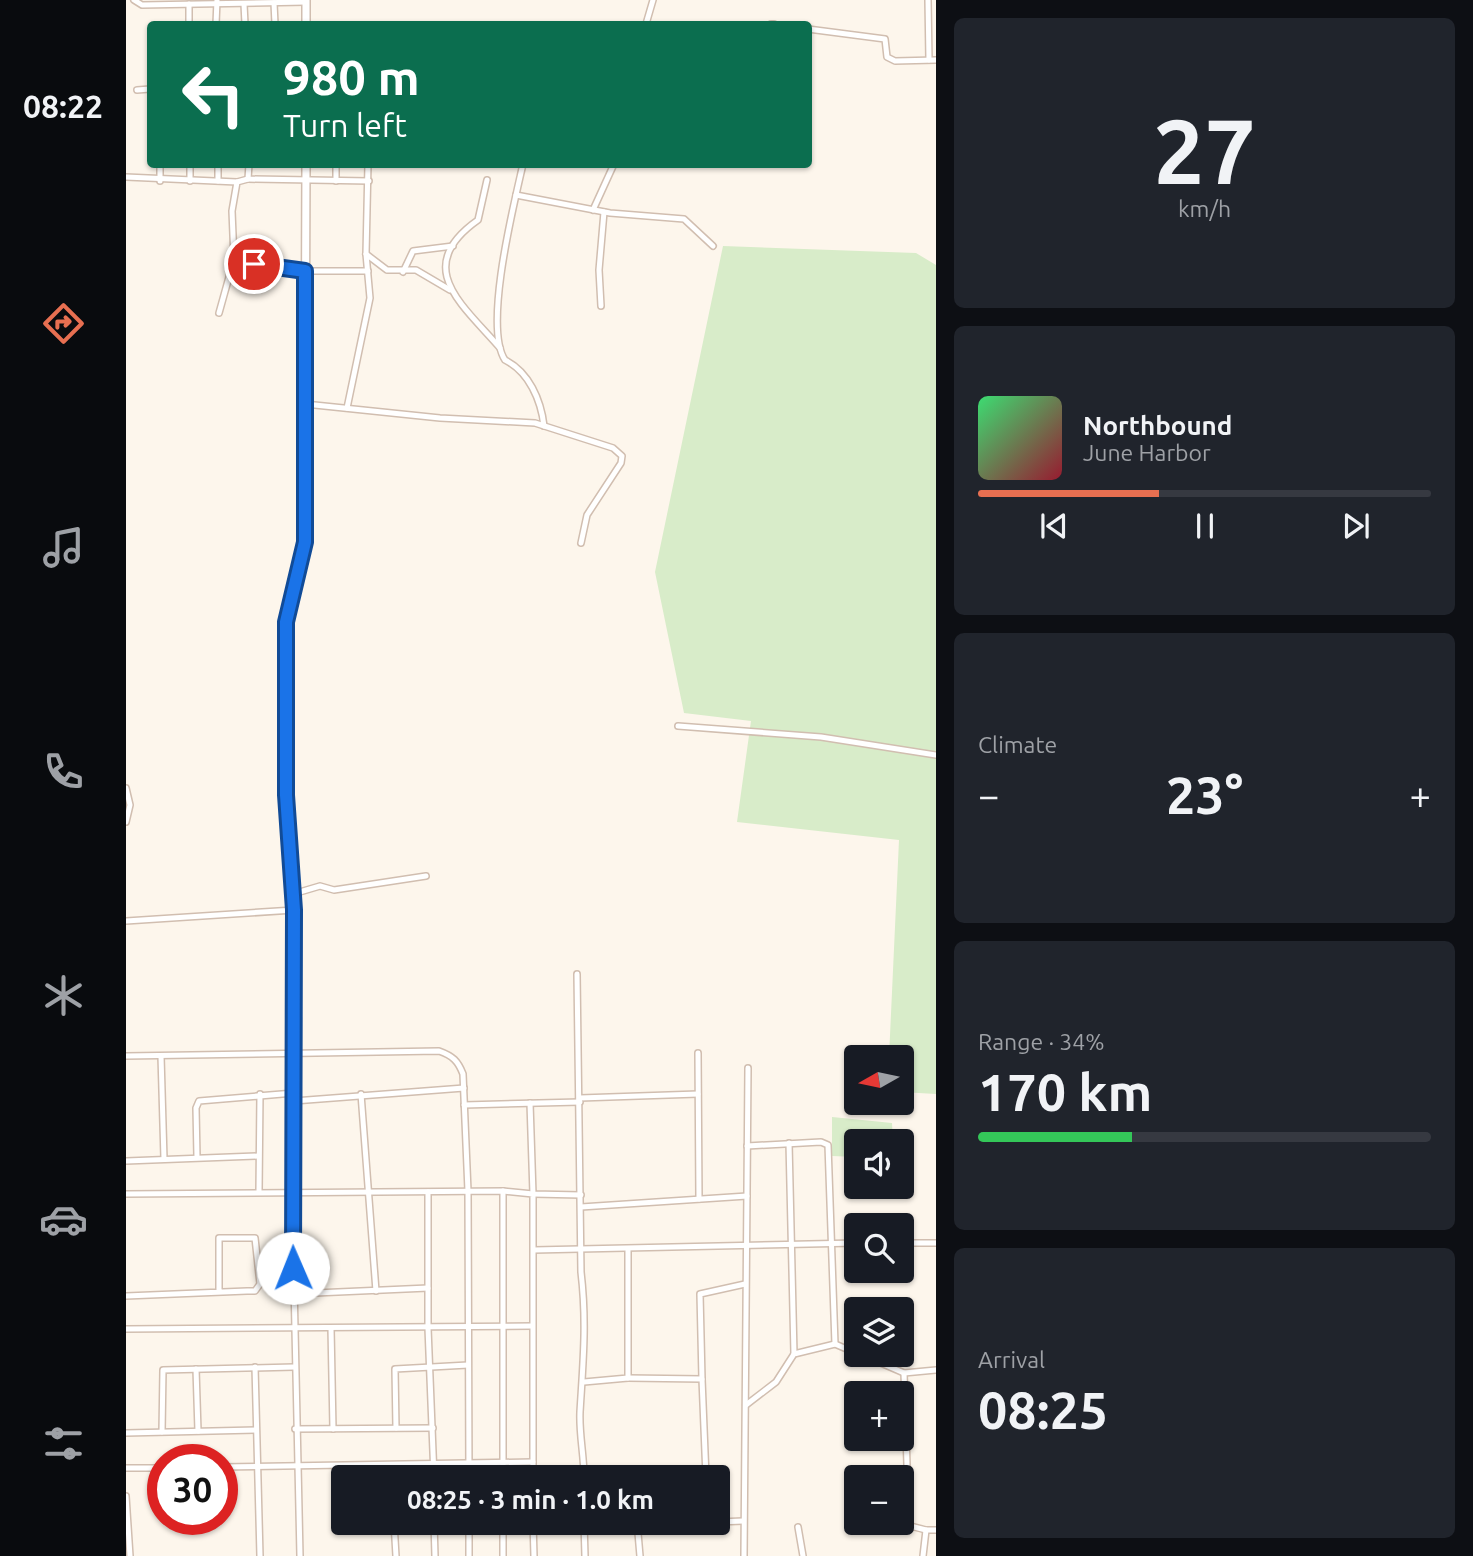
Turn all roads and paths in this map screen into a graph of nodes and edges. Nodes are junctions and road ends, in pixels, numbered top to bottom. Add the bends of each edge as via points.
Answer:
1 (134, 0) edge
2 (653, 0) edge
3 (928, 0) edge
4 (306, 1) edge
5 (217, 2) edge
6 (274, 3) junction
7 (189, 4) junction
8 (244, 4) junction
9 (189, 21) edge
10 (216, 21) edge
11 (245, 21) edge
12 (275, 21) edge
13 (306, 21) edge
14 (647, 21) edge
15 (812, 29) edge
16 (932, 60) edge
17 (147, 89) edge
18 (137, 90) dead end
19 (160, 168) edge
20 (190, 168) edge
21 (218, 168) edge
22 (249, 168) edge
23 (306, 168) edge
24 (336, 168) edge
25 (368, 168) edge
26 (522, 168) edge
27 (612, 168) edge
28 (126, 177) edge
29 (248, 179) junction
30 (487, 180) dead end
31 (160, 181) junction
32 (190, 181) junction
33 (218, 181) junction
34 (306, 181) junction
35 (336, 181) junction
36 (369, 181) junction
37 (237, 182) junction
38 (516, 195) junction
39 (593, 210) junction
40 (604, 212) junction
41 (453, 246) junction
42 (713, 246) dead end
43 (366, 254) junction
44 (234, 260) junction
45 (305, 271) junction
46 (368, 271) junction
47 (403, 272) junction
48 (450, 290) junction
49 (601, 306) dead end
50 (219, 313) dead end
51 (500, 348) junction
52 (305, 404) junction
53 (347, 408) junction
54 (544, 425) junction
55 (305, 426) joint
56 (580, 543) dead end
57 (678, 726) dead end
58 (936, 755) edge
59 (126, 788) edge
60 (126, 822) edge
61 (426, 876) dead end
62 (293, 894) junction
63 (294, 910) junction
64 (126, 921) edge
65 (577, 974) dead end
66 (698, 1053) dead end
67 (294, 1054) junction
68 (126, 1056) edge
69 (161, 1056) junction
70 (748, 1069) dead end
71 (464, 1088) junction
72 (294, 1093) junction
73 (260, 1094) junction
74 (361, 1094) junction
75 (698, 1094) junction
76 (580, 1100) junction
77 (293, 1101) junction
78 (530, 1103) junction
79 (464, 1105) junction
80 (789, 1143) junction
81 (747, 1146) junction
82 (258, 1156) junction
83 (197, 1157) junction
84 (164, 1159) junction
85 (126, 1161) edge
86 (259, 1191) junction
87 (468, 1191) junction
88 (502, 1191) junction
89 (368, 1192) junction
90 (428, 1192) junction
91 (292, 1193) junction
92 (126, 1194) edge
93 (533, 1194) junction
94 (581, 1195) junction
95 (747, 1196) junction
96 (699, 1199) junction
97 (580, 1207) junction
98 (844, 1243) edge
99 (914, 1243) edge
100 (936, 1243) edge
101 (829, 1244) junction
102 (791, 1245) junction
103 (746, 1247) junction
104 (628, 1249) junction
105 (534, 1250) junction
106 (580, 1250) junction
107 (745, 1284) junction
108 (428, 1288) junction
109 (376, 1291) junction
110 (219, 1292) junction
111 (293, 1294) junction
112 (126, 1296) edge
113 (532, 1326) junction
114 (502, 1327) junction
115 (331, 1328) junction
116 (428, 1328) junction
117 (467, 1328) junction
118 (126, 1329) edge
119 (294, 1329) junction
120 (835, 1343) junction
121 (844, 1347) edge
122 (794, 1354) junction
123 (468, 1365) junction
124 (430, 1366) junction
125 (255, 1367) junction
126 (294, 1367) junction
127 (889, 1367) edge
128 (196, 1369) junction
129 (936, 1370) edge
130 (904, 1373) junction
131 (628, 1378) junction
132 (702, 1379) junction
133 (584, 1382) junction
134 (746, 1405) junction
135 (433, 1427) junction
136 (396, 1428) junction
137 (295, 1429) junction
138 (333, 1429) junction
139 (256, 1430) junction
140 (198, 1431) junction
141 (162, 1432) junction
142 (126, 1433) edge
143 (503, 1462) junction
144 (533, 1462) joint
145 (469, 1463) junction
146 (434, 1464) junction
147 (583, 1465) edge
148 (705, 1465) edge
149 (907, 1465) edge
150 (238, 1466) edge
151 (260, 1466) junction
152 (296, 1466) junction
153 (126, 1468) edge
154 (147, 1468) edge
155 (126, 1496) edge
156 (126, 1504) edge
157 (743, 1521) junction
158 (730, 1522) edge
159 (799, 1527) dead end
160 (914, 1527) edge
161 (926, 1530) junction
162 (936, 1530) edge
163 (395, 1535) edge
164 (434, 1535) edge
165 (469, 1535) edge
166 (503, 1535) edge
167 (533, 1535) edge
168 (584, 1535) edge
169 (640, 1535) edge
170 (130, 1556) edge
171 (260, 1556) edge
172 (300, 1556) edge
173 (396, 1556) edge
174 (435, 1556) edge
175 (469, 1556) edge
176 (503, 1556) edge
177 (534, 1556) edge
178 (585, 1556) edge
179 (640, 1556) edge
180 (744, 1556) edge
181 (803, 1556) edge
182 (923, 1556) edge

1 - 7 street via 139,4
2 - 14 street
3 - 16 street
4 - 6 street
4 - 13 street
5 - 7 street
5 - 8 street
5 - 10 street
6 - 8 street
6 - 12 street
7 - 9 street
8 - 11 street
15 - 16 street via 879,37 887,43 887,57 895,61
17 - 18 street
19 - 31 street
20 - 32 street
21 - 33 street
22 - 29 street
23 - 34 street
24 - 35 street
25 - 36 street
26 - 38 street
27 - 39 street
28 - 31 street
29 - 34 street
29 - 37 street
30 - 41 street via 478,220 463,230
31 - 32 street
32 - 33 street
33 - 37 street
34 - 35 street
34 - 45 street
35 - 36 street
36 - 43 street
37 - 44 street via 232,211
38 - 39 street
38 - 51 street via 500,269
39 - 40 street
40 - 42 street via 684,219
40 - 49 street
41 - 47 street via 413,251
41 - 48 street via 444,258 443,271
43 - 46 street
43 - 47 street via 387,270
44 - 45 street
44 - 50 street
45 - 46 street
45 - 52 street
46 - 53 street via 369,312
47 - 48 street via 416,270
48 - 51 street
51 - 54 street via 505,360 519,366 539,400
52 - 53 street
52 - 55 street
53 - 54 street
54 - 56 street via 622,456 587,515
55 - 62 street via 305,542 286,622 286,795
57 - 58 street via 821,737
59 - 60 street via 130,805
61 - 62 street via 334,890 320,886
62 - 63 street
63 - 64 street
63 - 67 street
65 - 76 street
66 - 75 street
67 - 69 street
67 - 71 street via 439,1051 458,1063
67 - 72 street
68 - 69 street
69 - 84 street
70 - 81 street
71 - 74 street
71 - 79 street
72 - 73 street
72 - 77 street
73 - 82 street
73 - 83 street via 196,1103
74 - 77 street
74 - 89 street
75 - 76 street
75 - 96 street
76 - 78 street
76 - 94 street
77 - 91 street
78 - 79 street
78 - 93 street
79 - 87 street
80 - 81 street
80 - 101 street via 828,1145
80 - 102 street
81 - 95 street
82 - 83 street
82 - 86 street
83 - 84 street
84 - 85 street
86 - 91 street
86 - 92 street
87 - 88 street
87 - 90 street
87 - 117 street
88 - 93 street
88 - 114 street
89 - 90 street
89 - 91 street
89 - 109 street
90 - 108 street
91 - 111 street
93 - 94 street
93 - 105 street
94 - 97 street
95 - 96 street
95 - 103 street
96 - 97 street
97 - 106 street
98 - 101 street
99 - 100 street
101 - 102 street
101 - 120 street
102 - 103 street
102 - 122 street
103 - 104 street
103 - 107 street
104 - 106 street
104 - 131 street
105 - 106 street
105 - 113 street
106 - 133 street
107 - 132 street via 700,1294
107 - 134 street
108 - 109 street
108 - 116 street
109 - 111 street
110 - 110 street via 258,1288 254,1238 219,1238
110 - 112 street
111 - 119 street
113 - 114 street
113 - 144 street
114 - 117 street
114 - 143 street
115 - 116 street
115 - 119 street
115 - 138 street
116 - 117 street
116 - 124 street
117 - 123 street
118 - 119 street
119 - 126 street
120 - 121 street
120 - 122 street
122 - 134 street via 776,1382
123 - 124 street
123 - 145 street
124 - 135 street
124 - 136 street via 394,1370
125 - 126 street
125 - 128 street
125 - 139 street
126 - 137 street
127 - 130 street
128 - 140 street
128 - 141 street via 162,1371
129 - 130 street
130 - 149 street
131 - 132 street
131 - 133 street
132 - 148 street
133 - 147 street
134 - 157 street
135 - 136 street
135 - 146 street
136 - 138 street
137 - 138 street
137 - 152 street
139 - 140 street
139 - 151 street
140 - 141 street
141 - 142 street
143 - 144 street
143 - 145 street
145 - 146 street
146 - 152 street
150 - 151 street
151 - 152 street
151 - 171 street
152 - 172 street
153 - 154 street
155 - 156 street
156 - 170 street
157 - 158 street
157 - 180 street
159 - 181 street
160 - 161 street
161 - 162 street
161 - 182 street
163 - 173 street
164 - 174 street
165 - 175 street
166 - 176 street
167 - 177 street
168 - 178 street
169 - 179 street

